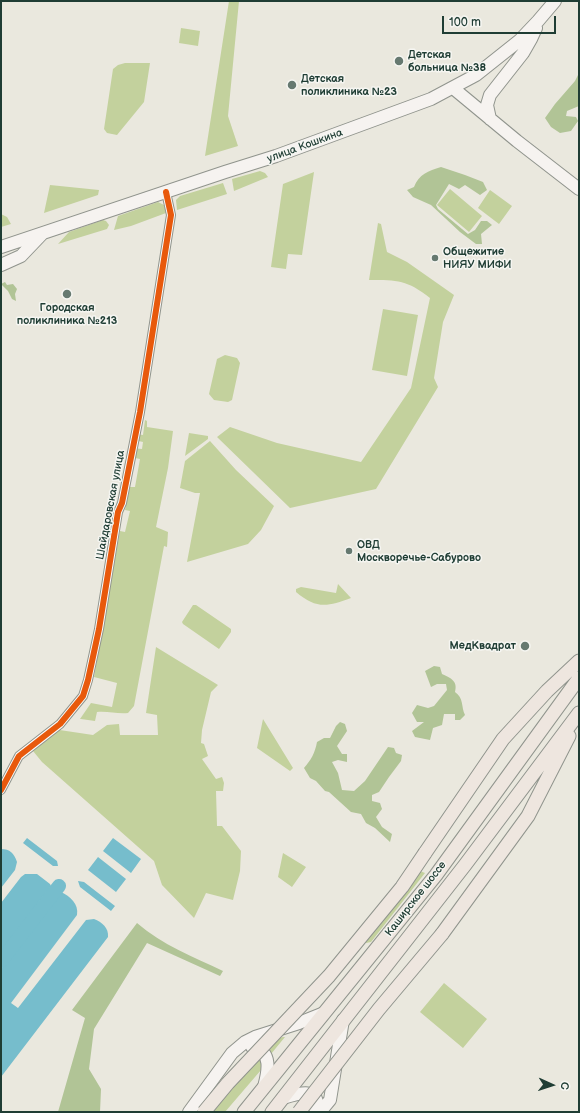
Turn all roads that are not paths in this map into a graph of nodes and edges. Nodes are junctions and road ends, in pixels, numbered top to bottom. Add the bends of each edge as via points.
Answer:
1 (555, 1) edge
2 (538, 21) junction
3 (476, 75) junction
4 (453, 88) junction
5 (470, 102) junction
6 (490, 119) junction
7 (579, 189) edge
8 (166, 192) junction
9 (44, 232) junction
10 (1, 247) edge
11 (1, 265) edge
12 (579, 661) edge
13 (579, 678) edge
14 (579, 714) edge
15 (579, 717) edge
16 (1, 790) edge
17 (324, 1013) junction
18 (343, 1020) junction
19 (225, 1062) junction
20 (264, 1087) junction
21 (283, 1098) junction
22 (188, 1112) edge
23 (204, 1112) edge
24 (244, 1112) edge
25 (272, 1112) edge
26 (299, 1112) edge
27 (315, 1112) edge
28 (320, 1112) edge

1 - 2 main road, улица Кошкина
2 - 3 main road, улица Кошкина
2 - 6 main road via 532,39 523,53 490,95 487,105
3 - 4 main road, улица Кошкина
3 - 5 main road
4 - 5 main road
4 - 8 main road, улица Кошкина via 431,99 325,139
5 - 6 main road
6 - 7 main road
8 - 9 main road, улица Кошкина
8 - 16 street, Шайдаровская улица via 171,215 144,384 87,684 83,696 60,724 19,756
9 - 10 main road, улица Кошкина
9 - 11 main road via 21,256
12 - 23 main road, bridge via 524,715 494,751 402,887 329,976
13 - 17 main road, Каширское шоссе via 436,875
14 - 18 main road, Каширское шоссе
15 - 26 main road, bridge via 528,816 442,934 379,1009
17 - 19 main road via 255,1037 238,1048
17 - 20 main road, Каширское шоссе
18 - 21 main road, Каширское шоссе
18 - 28 main road via 330,1100
19 - 20 main road via 241,1050 250,1047 262,1051 268,1069
19 - 22 main road
20 - 24 main road, Каширское шоссе
21 - 25 main road, Каширское шоссе
21 - 27 main road via 309,1093 316,1103

